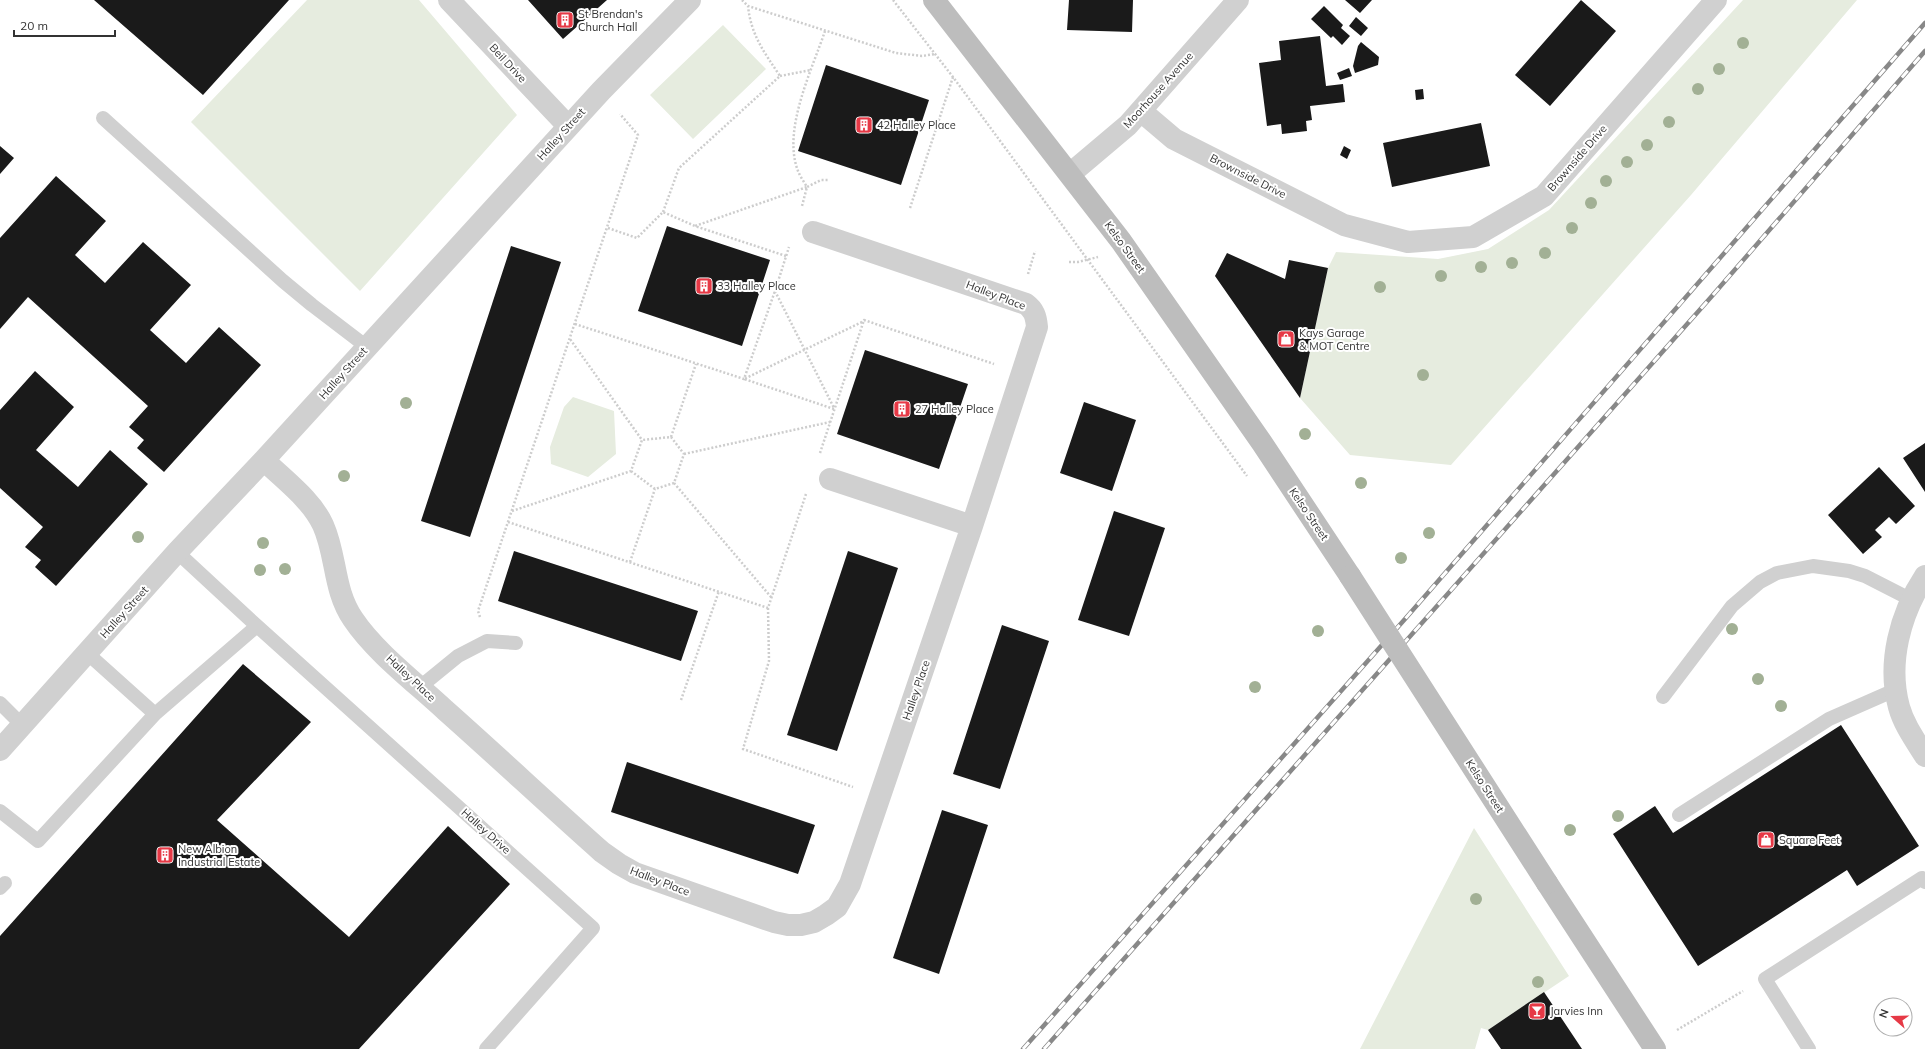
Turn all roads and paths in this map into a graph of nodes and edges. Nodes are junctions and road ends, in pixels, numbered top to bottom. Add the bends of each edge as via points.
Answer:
1 (449, 0) edge
2 (690, 0) edge
3 (742, 0) edge
4 (892, 0) edge
5 (934, 0) edge
6 (1238, 0) edge
7 (1716, 0) edge
8 (748, 6) junction
9 (825, 30) junction
10 (970, 45) junction
11 (935, 54) junction
12 (812, 70) junction
13 (780, 76) junction
14 (953, 77) junction
15 (601, 90) junction
16 (1141, 111) junction
17 (103, 118) dead end
18 (568, 126) junction
19 (1070, 174) junction
20 (828, 180) dead end
21 (807, 187) junction
22 (910, 208) dead end
23 (664, 212) junction
24 (799, 213) dead end
25 (695, 226) junction
26 (608, 228) junction
27 (813, 232) dead end
28 (790, 244) dead end
29 (786, 256) junction
30 (775, 291) junction
31 (864, 320) junction
32 (575, 324) junction
33 (570, 338) junction
34 (367, 347) junction
35 (805, 349) junction
36 (696, 364) junction
37 (997, 365) dead end
38 (744, 379) junction
39 (834, 408) junction
40 (830, 422) junction
41 (671, 437) junction
42 (642, 440) junction
43 (684, 454) junction
44 (818, 459) dead end
45 (264, 460) junction
46 (631, 471) junction
47 (1247, 477) dead end
48 (830, 479) dead end
49 (674, 483) junction
50 (808, 488) dead end
51 (655, 489) junction
52 (512, 511) junction
53 (508, 522) junction
54 (972, 526) junction
55 (177, 552) junction
56 (630, 562) junction
57 (1925, 576) edge
58 (719, 591) junction
59 (771, 597) junction
60 (1912, 600) junction
61 (768, 608) junction
62 (257, 626) junction
63 (487, 641) junction
64 (516, 643) dead end
65 (87, 653) junction
66 (420, 687) junction
67 (1896, 690) junction
68 (1663, 697) dead end
69 (681, 700) dead end
70 (0, 703) edge
71 (155, 714) junction
72 (22, 725) junction
73 (0, 750) edge
74 (1925, 756) edge
75 (880, 796) junction
76 (0, 810) edge
77 (1679, 815) dead end
78 (1925, 882) edge
79 (1765, 979) junction
80 (1654, 1047) edge
81 (486, 1049) edge
82 (1809, 1049) edge

1 - 18 street, Beil Drive
2 - 15 street, Halley Street
3 - 8 path
4 - 11 path
5 - 10 street, Kelso Street
6 - 16 street, Moorhouse Avenue
7 - 16 street, Brownside Drive via 1544,196 1473,237 1408,242 1344,225 1174,139
8 - 9 path
8 - 13 path via 750,23 756,38
9 - 11 path via 896,53 922,56
9 - 12 path
10 - 11 path
10 - 14 path
10 - 19 street, Kelso Street
11 - 14 path
12 - 13 path
12 - 21 path via 797,114 794,137 798,171
13 - 23 path via 679,168
14 - 22 path
14 - 47 path
15 - 18 street, Halley Street
15 - 26 path via 638,135
16 - 19 street, Moorhouse Avenue
17 - 34 lane via 282,281
18 - 34 street, Halley Street
19 - 80 street, Kelso Street, bridge via 1160,296 1257,436
20 - 21 path via 821,180
21 - 24 path
21 - 25 path
23 - 25 path
23 - 26 path via 637,238
25 - 29 path
26 - 32 path
27 - 54 street, Halley Place via 1019,301 1031,308 1036,317 1035,338
28 - 29 path
29 - 30 path
30 - 35 path
30 - 38 path
31 - 35 path
31 - 37 path
31 - 39 path
32 - 33 path
32 - 36 path
33 - 42 path
33 - 52 path
34 - 45 street, Halley Street
35 - 38 path
35 - 39 path
36 - 38 path
36 - 41 path
38 - 39 path
39 - 40 path
40 - 43 path
40 - 44 path
41 - 42 path
41 - 43 path
42 - 46 path
43 - 49 path
45 - 55 street, Halley Street
45 - 66 street, Halley Place via 301,495 323,525 337,584 353,619
46 - 51 path
46 - 52 path
48 - 54 street
49 - 51 path
49 - 59 path
50 - 59 path
51 - 56 path
52 - 53 path
53 - 56 path
53 - 63 path via 478,611
54 - 75 street, Halley Place
55 - 62 lane
55 - 65 street, Halley Street
56 - 58 path
57 - 60 street
58 - 61 path
58 - 69 path
59 - 61 path
60 - 67 street via 1902,622 1896,649
60 - 68 lane via 1865,576 1849,571 1813,566 1777,573 1760,582 1732,606
61 - 75 path via 770,661 743,749
62 - 71 lane
62 - 81 lane, Halley Drive via 593,928
63 - 64 lane
63 - 66 lane via 458,656
65 - 71 lane
65 - 72 street, Halley Street
66 - 75 street, Halley Place via 584,836 619,864 652,880 774,922 801,925 814,922 837,907 850,884
67 - 74 street via 1906,726
67 - 77 lane via 1829,719
70 - 72 lane
71 - 76 lane via 38,841
72 - 73 street, Halley Street
78 - 79 lane via 1922,878
79 - 80 path via 1715,1006
79 - 82 lane

